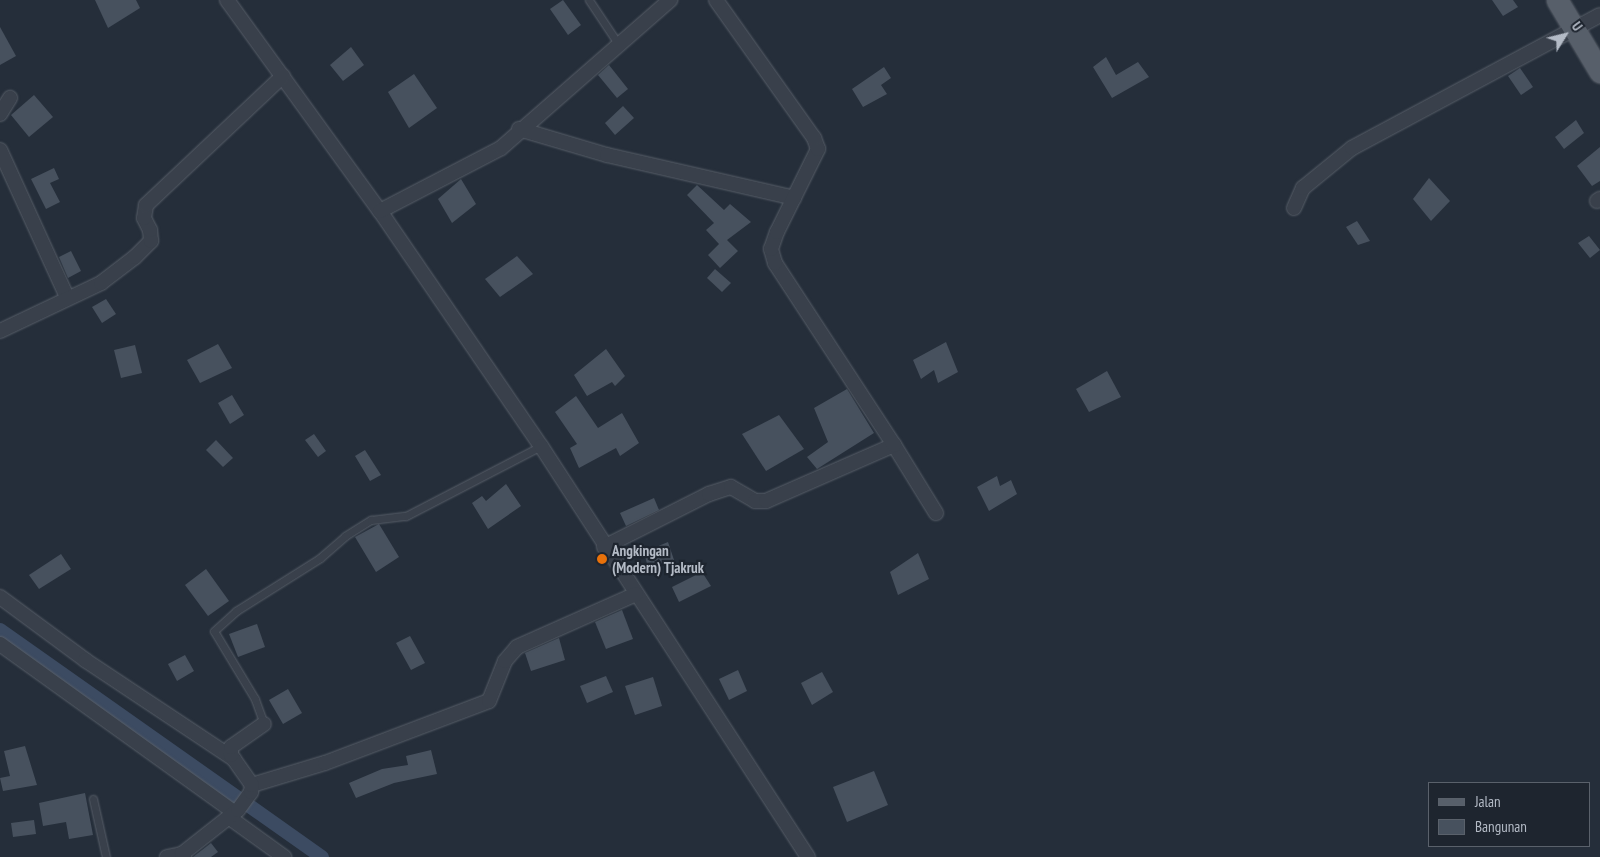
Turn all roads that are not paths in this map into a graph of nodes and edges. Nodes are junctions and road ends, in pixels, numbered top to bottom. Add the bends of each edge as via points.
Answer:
1 (227, 0) edge
2 (588, 0) edge
3 (670, 0) edge
4 (716, 0) edge
5 (1557, 0) edge
6 (1600, 15) edge
7 (1576, 31) junction
8 (620, 46) junction
9 (1600, 72) edge
10 (283, 76) junction
11 (10, 98) dead end
12 (0, 114) edge
13 (519, 130) junction
14 (0, 150) edge
15 (794, 198) junction
16 (1294, 208) dead end
17 (380, 211) junction
18 (67, 298) junction
19 (0, 331) edge
20 (894, 445) junction
21 (541, 446) junction
22 (936, 513) dead end
23 (604, 547) junction
24 (636, 594) junction
25 (0, 597) edge
26 (0, 644) edge
27 (264, 724) joint
28 (234, 759) junction
29 (251, 788) junction
30 (93, 799) dead end
31 (234, 814) junction
32 (183, 856) edge
33 (106, 857) edge
34 (167, 857) edge
35 (284, 857) edge
36 (808, 857) edge

1 - 10 street
2 - 8 lane
3 - 8 street
4 - 15 street via 814,138 818,149
5 - 7 main road
6 - 7 street
7 - 9 main road
7 - 16 street via 1352,148 1303,188
8 - 13 street
10 - 17 street
10 - 18 street via 146,205 144,218 150,241 135,257 101,283
11 - 12 street
13 - 15 street via 606,155
13 - 17 street via 501,148
14 - 18 street
15 - 20 street via 771,249 775,263
17 - 21 street
18 - 19 street
20 - 22 street
20 - 23 street via 766,500 755,501 731,487 709,494
21 - 23 street
21 - 27 lane via 406,516 371,520 345,536 320,558 236,611 214,631 255,699
23 - 24 street
24 - 29 street via 517,647 505,661 489,701
24 - 36 street
25 - 28 street via 85,660
26 - 31 street
27 - 28 street via 234,742 230,751
28 - 29 street
29 - 31 street
30 - 33 lane
31 - 32 street
31 - 35 street
32 - 34 street

